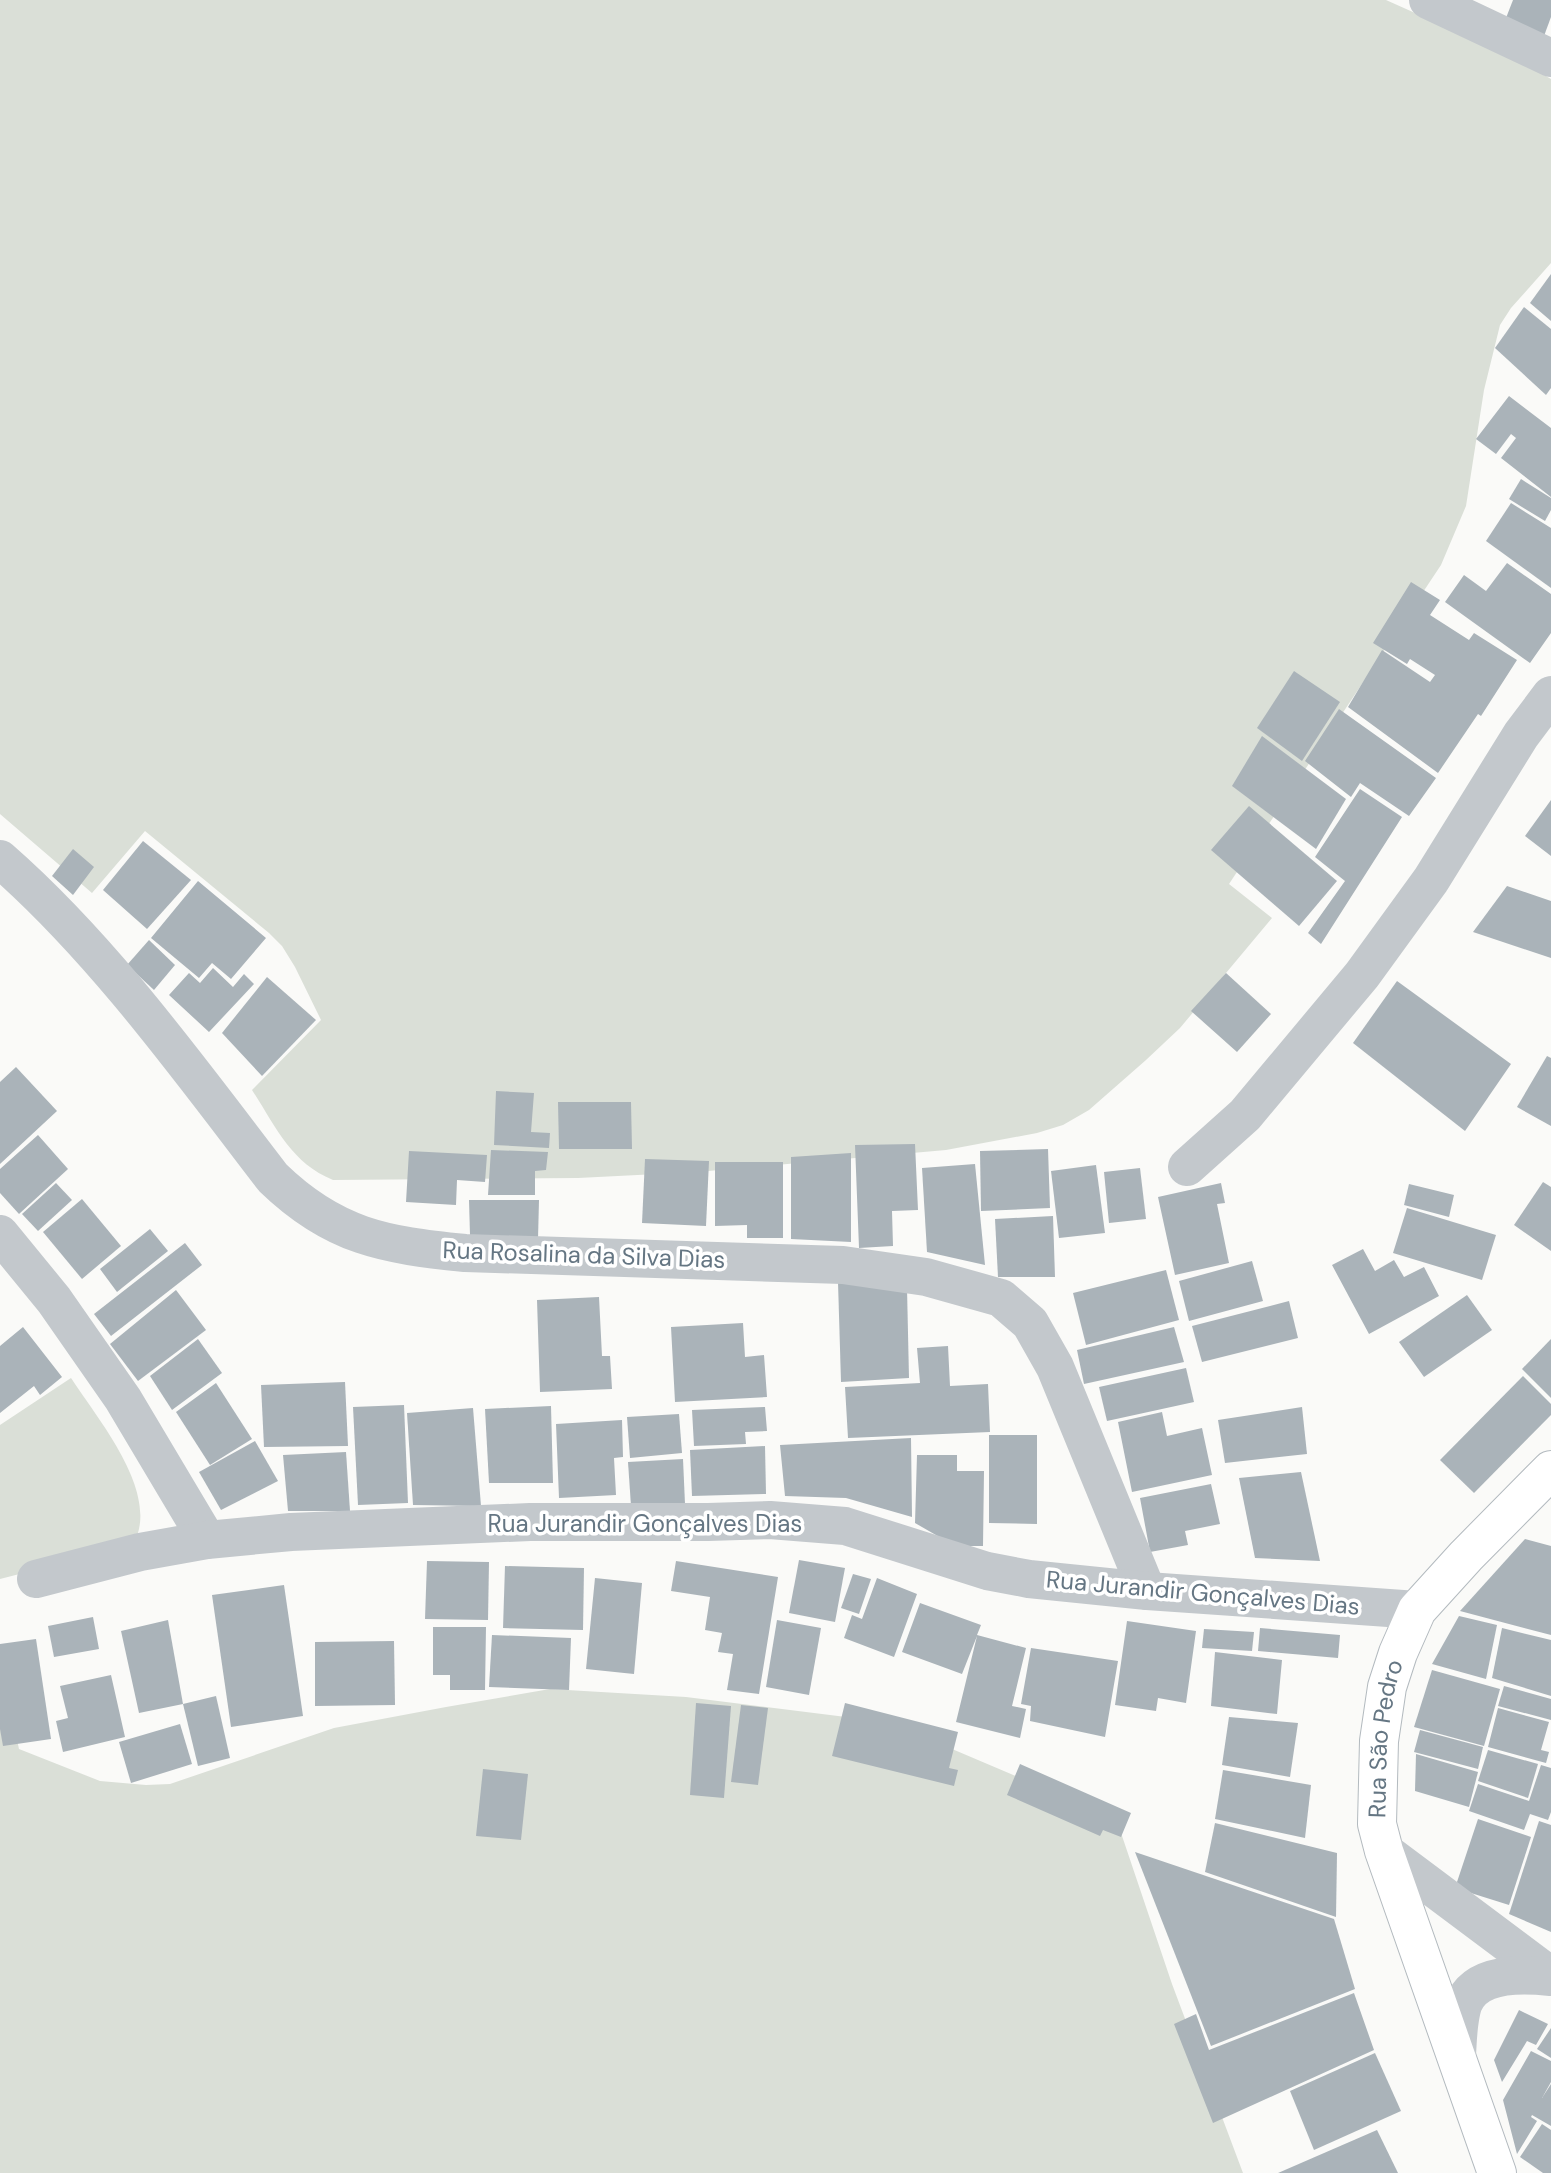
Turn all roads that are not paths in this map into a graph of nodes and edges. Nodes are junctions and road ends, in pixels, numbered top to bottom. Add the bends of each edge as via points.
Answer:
1 (1428, 0) edge
2 (1551, 58) edge
3 (1551, 695) edge
4 (0, 859) edge
5 (1187, 1167) dead end
6 (0, 1234) edge
7 (1551, 1470) edge
8 (207, 1540) junction
9 (36, 1579) dead end
10 (1147, 1591) junction
11 (1417, 1610) junction
12 (1384, 1851) junction
13 (1551, 1977) edge
14 (1457, 2055) junction
15 (1497, 2173) edge

1 - 2 street
3 - 5 street via 1431,880 1362,975 1245,1115
4 - 10 street, Rua Rosalina da Silva Dias via 122,986 274,1178 332,1224 376,1240 465,1253 843,1265 926,1277 1001,1298 1030,1323 1055,1367
6 - 8 street via 54,1300 123,1399
7 - 11 street, Rua São Pedro
8 - 9 street, Rua Jurandir Gonçalves Dias
8 - 10 street, Rua Jurandir Gonçalves Dias via 530,1522 770,1520 845,1527 987,1571 1029,1579
10 - 11 street, Rua Jurandir Gonçalves Dias
11 - 12 street, Rua São Pedro via 1387,1687 1378,1741 1377,1824
12 - 13 street
12 - 14 street, Rua São Pedro
13 - 14 street via 1514,1975 1475,1988 1463,2006
14 - 15 street, Rua São Pedro

